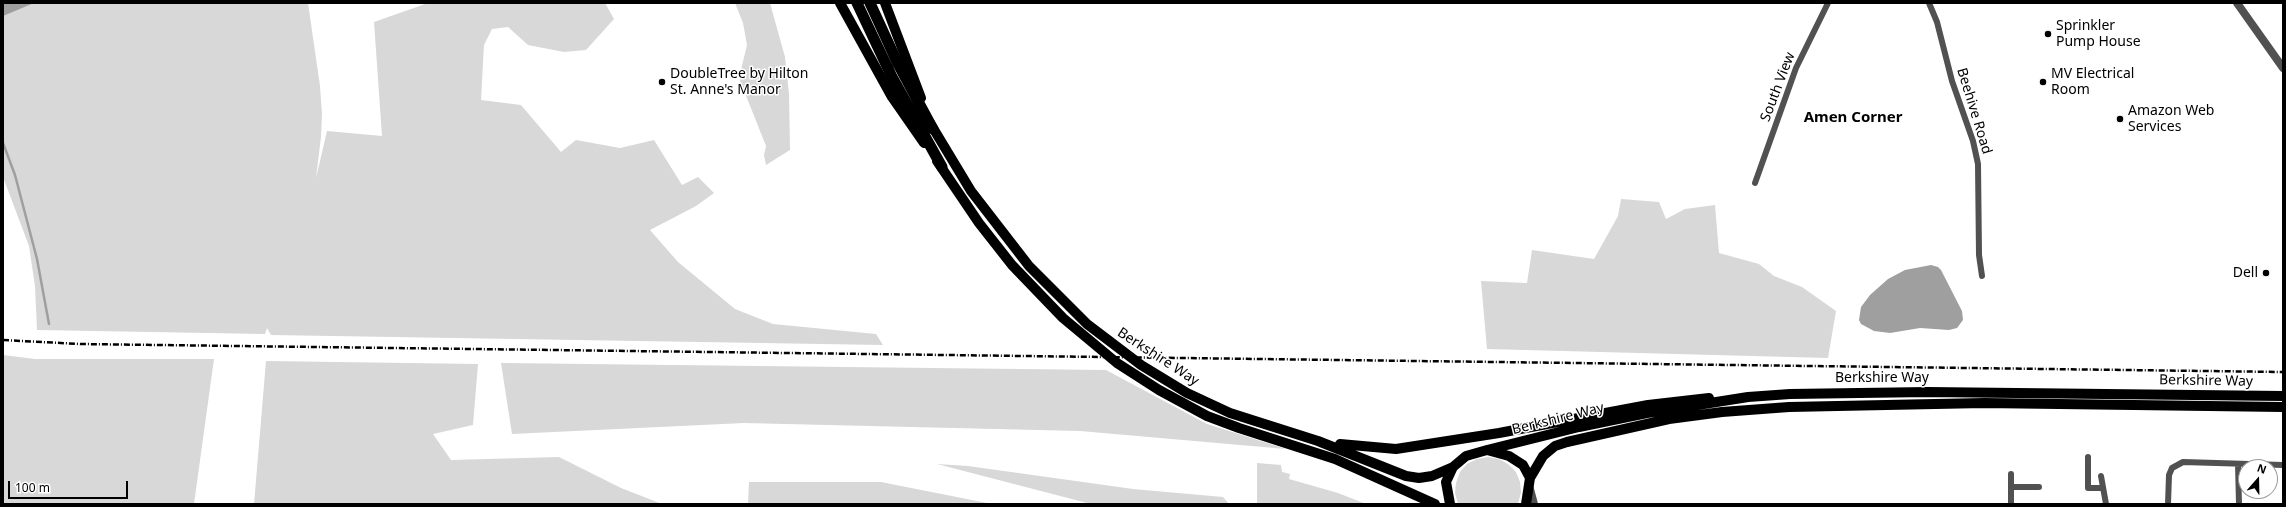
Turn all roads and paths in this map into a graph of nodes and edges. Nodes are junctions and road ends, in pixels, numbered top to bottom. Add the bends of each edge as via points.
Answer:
1 (840, 3) edge
2 (857, 3) edge
3 (870, 3) edge
4 (885, 3) edge
5 (1828, 3) edge
6 (1929, 3) edge
7 (2237, 3) edge
8 (2283, 68) edge
9 (933, 129) junction
10 (942, 167) junction
11 (1755, 183) dead end
12 (1982, 276) dead end
13 (2283, 396) edge
14 (1748, 397) junction
15 (2283, 407) edge
16 (1318, 441) junction
17 (1487, 450) junction
18 (2088, 456) dead end
19 (2238, 464) edge
20 (1453, 467) junction
21 (2011, 474) dead end
22 (2101, 476) dead end
23 (1530, 478) junction
24 (2039, 487) dead end
25 (2011, 488) junction
26 (2102, 488) junction
27 (1530, 489) junction
28 (1435, 504) edge
29 (1450, 504) edge
30 (1526, 504) edge
31 (1534, 504) edge
32 (2010, 504) edge
33 (2106, 504) edge
34 (2168, 504) edge

1 - 10 highway, Berkshire Way via 892,97
2 - 10 highway via 892,77
3 - 9 highway via 898,64
4 - 9 highway, Berkshire Way
5 - 11 street, South View via 1796,68
6 - 12 street, Beehive Road via 1938,22 1952,81 1973,140 1978,164 1979,255
7 - 8 street
9 - 16 highway, Berkshire Way via 971,190 1013,247 1054,293 1107,341 1157,376 1187,393 1230,413
10 - 28 highway, Berkshire Way via 979,223 1012,265 1049,304 1092,343 1134,374 1207,416 1335,459
13 - 14 highway, Berkshire Way via 1921,392
14 - 16 highway via 1709,398 1648,405 1396,449 1366,448
14 - 17 highway, Berkshire Way via 1610,420
15 - 23 highway, Berkshire Way via 1984,403 1789,407 1735,411 1668,419 1555,446 1543,456
16 - 20 highway, Berkshire Way via 1412,477 1432,476
17 - 20 highway, Berkshire Way via 1466,456
17 - 23 highway via 1518,461
18 - 26 street via 2088,488
19 - 34 street via 2180,464 2172,468 2169,475
20 - 29 highway via 1446,482
21 - 25 street
22 - 26 street
23 - 27 highway
24 - 25 street
25 - 32 street
26 - 33 street
27 - 30 highway
27 - 31 street

